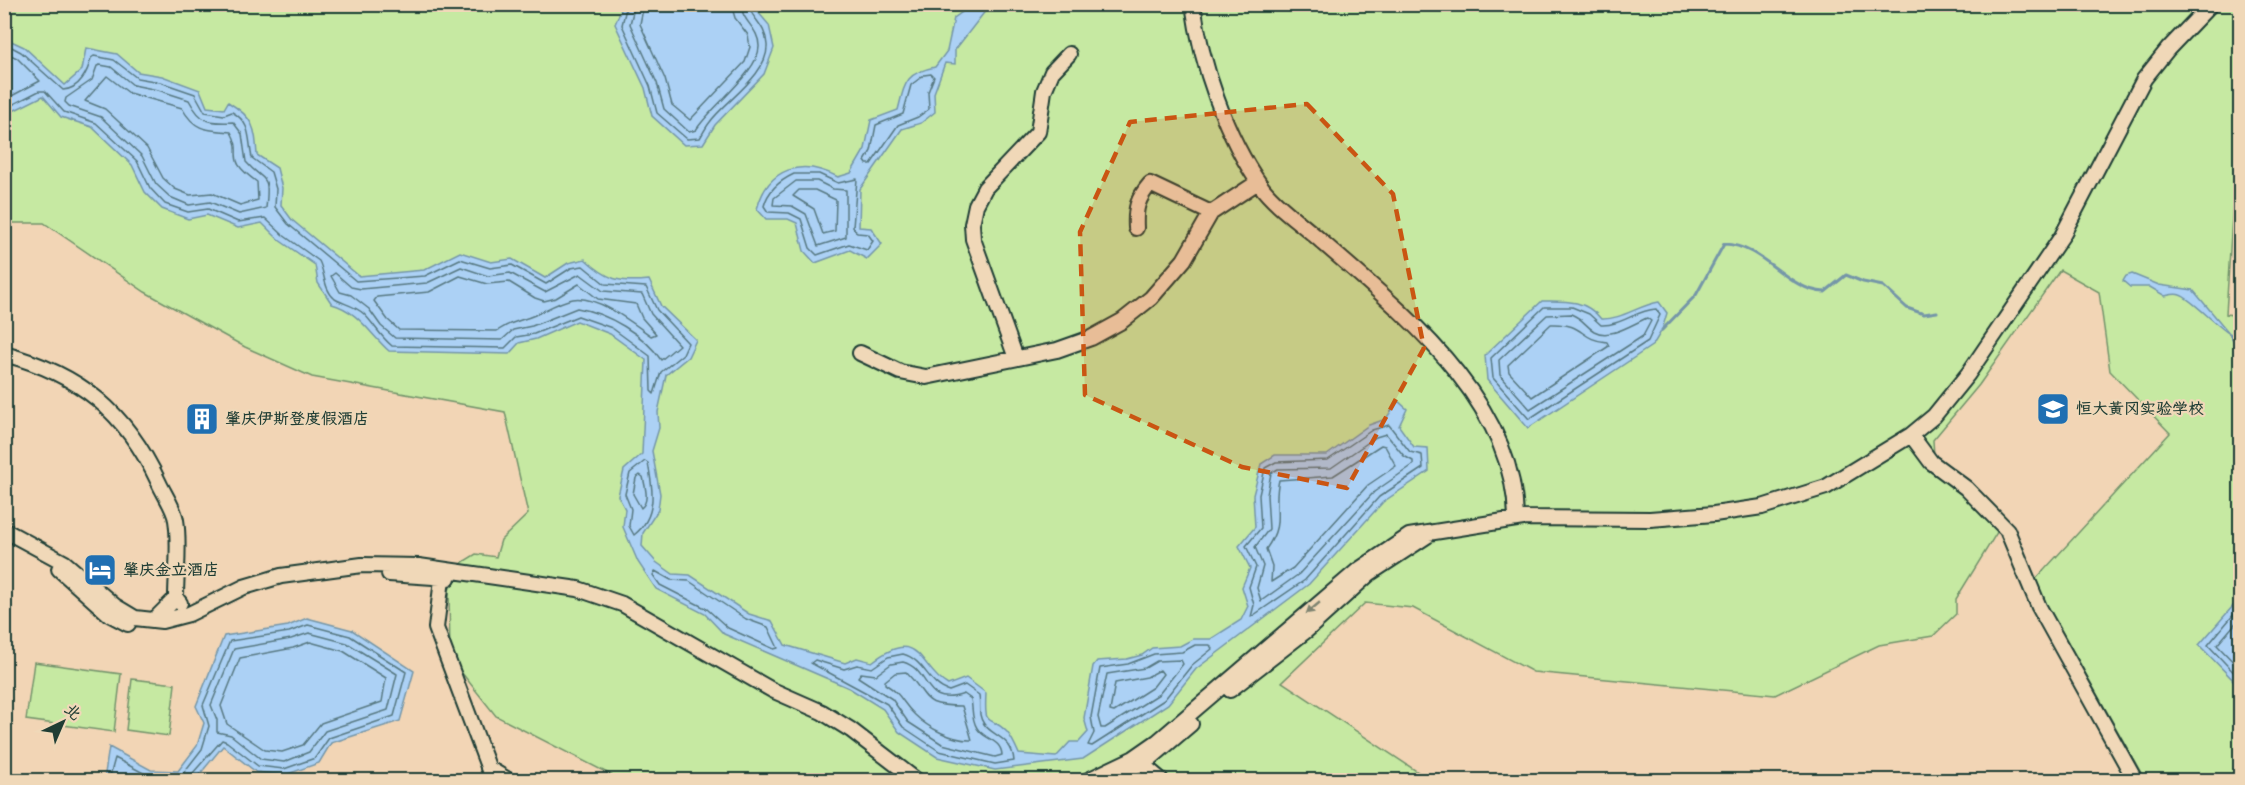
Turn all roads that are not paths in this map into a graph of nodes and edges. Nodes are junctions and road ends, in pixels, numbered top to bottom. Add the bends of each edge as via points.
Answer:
1 (1193, 4) edge
2 (2211, 4) edge
3 (1069, 54) dead end
4 (1258, 182) junction
5 (1211, 213) junction
6 (1136, 228) dead end
7 (860, 353) dead end
8 (4, 354) edge
9 (1016, 358) junction
10 (1911, 435) junction
11 (1515, 519) junction
12 (4, 530) edge
13 (4, 539) edge
14 (442, 573) junction
15 (176, 598) junction
16 (189, 614) junction
17 (154, 620) junction
18 (1138, 761) junction
19 (490, 774) edge
20 (508, 780) edge
21 (903, 780) edge
22 (916, 780) edge
23 (1088, 780) edge
24 (1110, 780) edge
25 (1161, 780) edge
26 (2135, 780) edge

1 - 4 street via 1209,80
2 - 10 street via 2144,79 2062,236 1968,374 1934,416
3 - 9 street via 1052,72 1044,91 1038,132 986,188 972,224 973,239
4 - 5 street
4 - 11 street via 1435,343 1500,443 1515,495
5 - 6 street via 1150,184 1139,197
5 - 9 street via 1166,284 1122,321 1057,350
7 - 9 street via 900,372 926,377
8 - 15 street via 70,378 109,407 133,435 176,519
10 - 11 street via 1826,487 1762,507 1650,519
10 - 26 street via 1931,462 1966,488 2007,530 2031,592
11 - 18 street via 1409,536 1357,571
12 - 17 street via 65,563 135,618
13 - 14 street via 56,567 109,614 130,625 154,629 190,621 241,597 295,581 364,574
14 - 16 street via 362,565 312,570 244,587
14 - 19 street via 436,628
14 - 21 street via 562,593 615,611 772,698 816,718
14 - 22 street via 578,589 622,604 772,690 822,712
15 - 16 street
15 - 17 street
16 - 17 street
18 - 23 street
18 - 24 street
18 - 25 street
19 - 20 street

